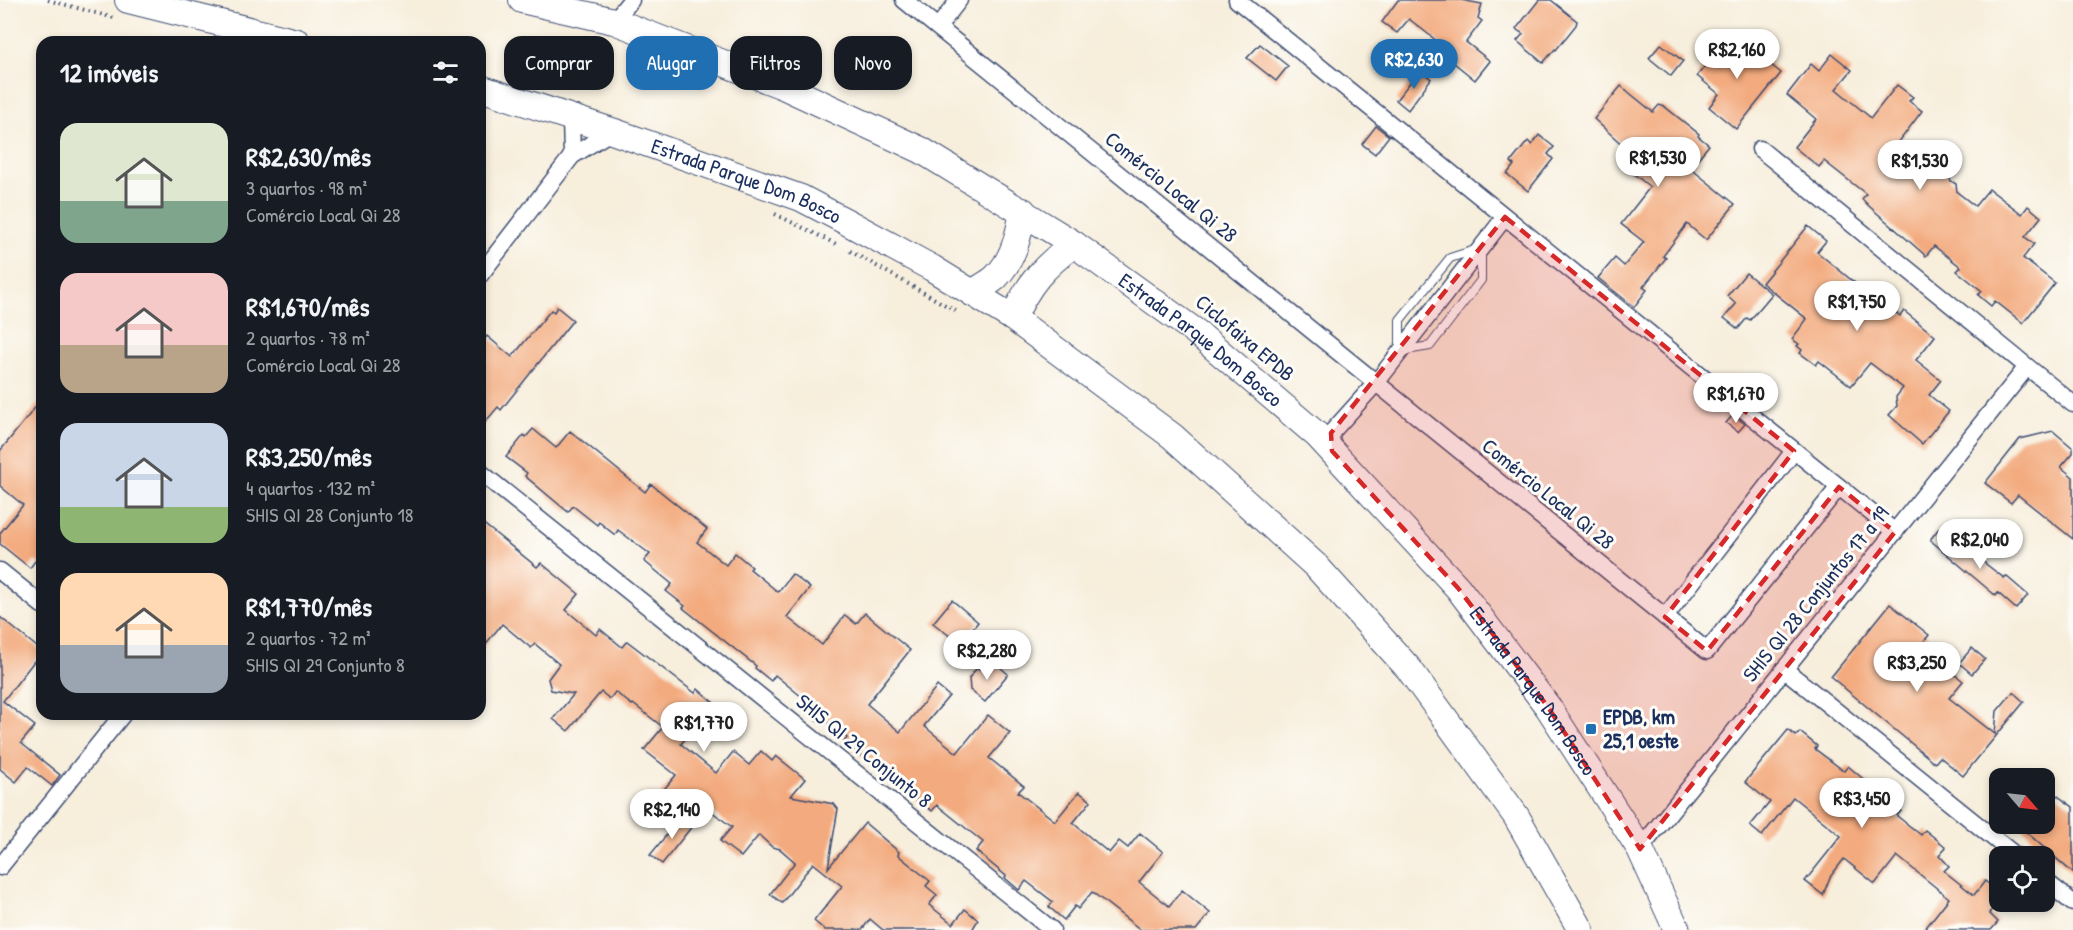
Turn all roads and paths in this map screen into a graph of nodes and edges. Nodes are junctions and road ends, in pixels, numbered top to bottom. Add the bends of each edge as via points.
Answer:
1 (128, 0) edge
2 (522, 0) edge
3 (631, 0) edge
4 (904, 0) edge
5 (959, 0) edge
6 (1237, 0) edge
7 (614, 21) junction
8 (938, 27) junction
9 (273, 36) edge
10 (486, 90) edge
11 (571, 117) junction
12 (612, 131) junction
13 (1760, 149) dead end
14 (572, 156) junction
15 (766, 210) dead end
16 (1023, 211) junction
17 (1505, 217) junction
18 (1074, 244) junction
19 (486, 267) edge
20 (968, 304) junction
21 (1013, 318) junction
22 (2027, 367) junction
23 (1376, 383) junction
24 (2073, 404) edge
25 (1327, 440) junction
26 (1794, 451) junction
27 (486, 477) edge
28 (1839, 487) junction
29 (1894, 532) junction
30 (0, 571) edge
31 (36, 600) edge
32 (1665, 617) junction
33 (1784, 669) junction
34 (118, 720) edge
35 (2004, 846) edge
36 (1640, 849) junction
37 (0, 867) edge
38 (2055, 889) edge
39 (2073, 903) edge
40 (1052, 930) edge
41 (1581, 930) edge
42 (1677, 930) edge

1 - 9 main road
2 - 7 main road, Estrada Parque Dom Bosco
3 - 7 street
4 - 8 street, Comércio Local Qi 28
5 - 8 street
6 - 17 street
7 - 16 main road, Estrada Parque Dom Bosco via 783,86 889,135
8 - 23 street, Comércio Local Qi 28
10 - 11 main road, Estrada Parque Dom Bosco
11 - 12 main road, Estrada Parque Dom Bosco
11 - 14 street
12 - 14 street
12 - 20 main road, Estrada Parque Dom Bosco via 801,198 889,243
13 - 22 street
14 - 19 street
15 - 20 path
16 - 18 main road, Estrada Parque Dom Bosco
16 - 20 main road via 1018,240 1008,260
17 - 23 street
17 - 26 street
18 - 21 main road via 1041,272 1024,293
18 - 25 main road, Estrada Parque Dom Bosco via 1196,332
20 - 21 main road, Estrada Parque Dom Bosco
21 - 41 main road, Estrada Parque Dom Bosco via 1172,436 1316,566 1409,669 1516,816
22 - 24 street
22 - 29 street, SHIS QI 28 Conjuntos 17 a 19
23 - 25 street
23 - 32 street, Comércio Local Qi 28
25 - 36 main road, Estrada Parque Dom Bosco via 1458,588 1548,707
26 - 28 street
26 - 32 street
27 - 40 street, SHIS QI 29 Conjunto 8
28 - 29 street
28 - 32 street, Comércio Local Qi 28 via 1707,651
29 - 33 street, SHIS QI 28 Conjuntos 17 a 19
30 - 31 street
33 - 35 street
33 - 36 street, SHIS QI 28 Conjuntos 17 a 19
34 - 37 street
36 - 42 main road, Estrada Parque Dom Bosco
38 - 39 street

